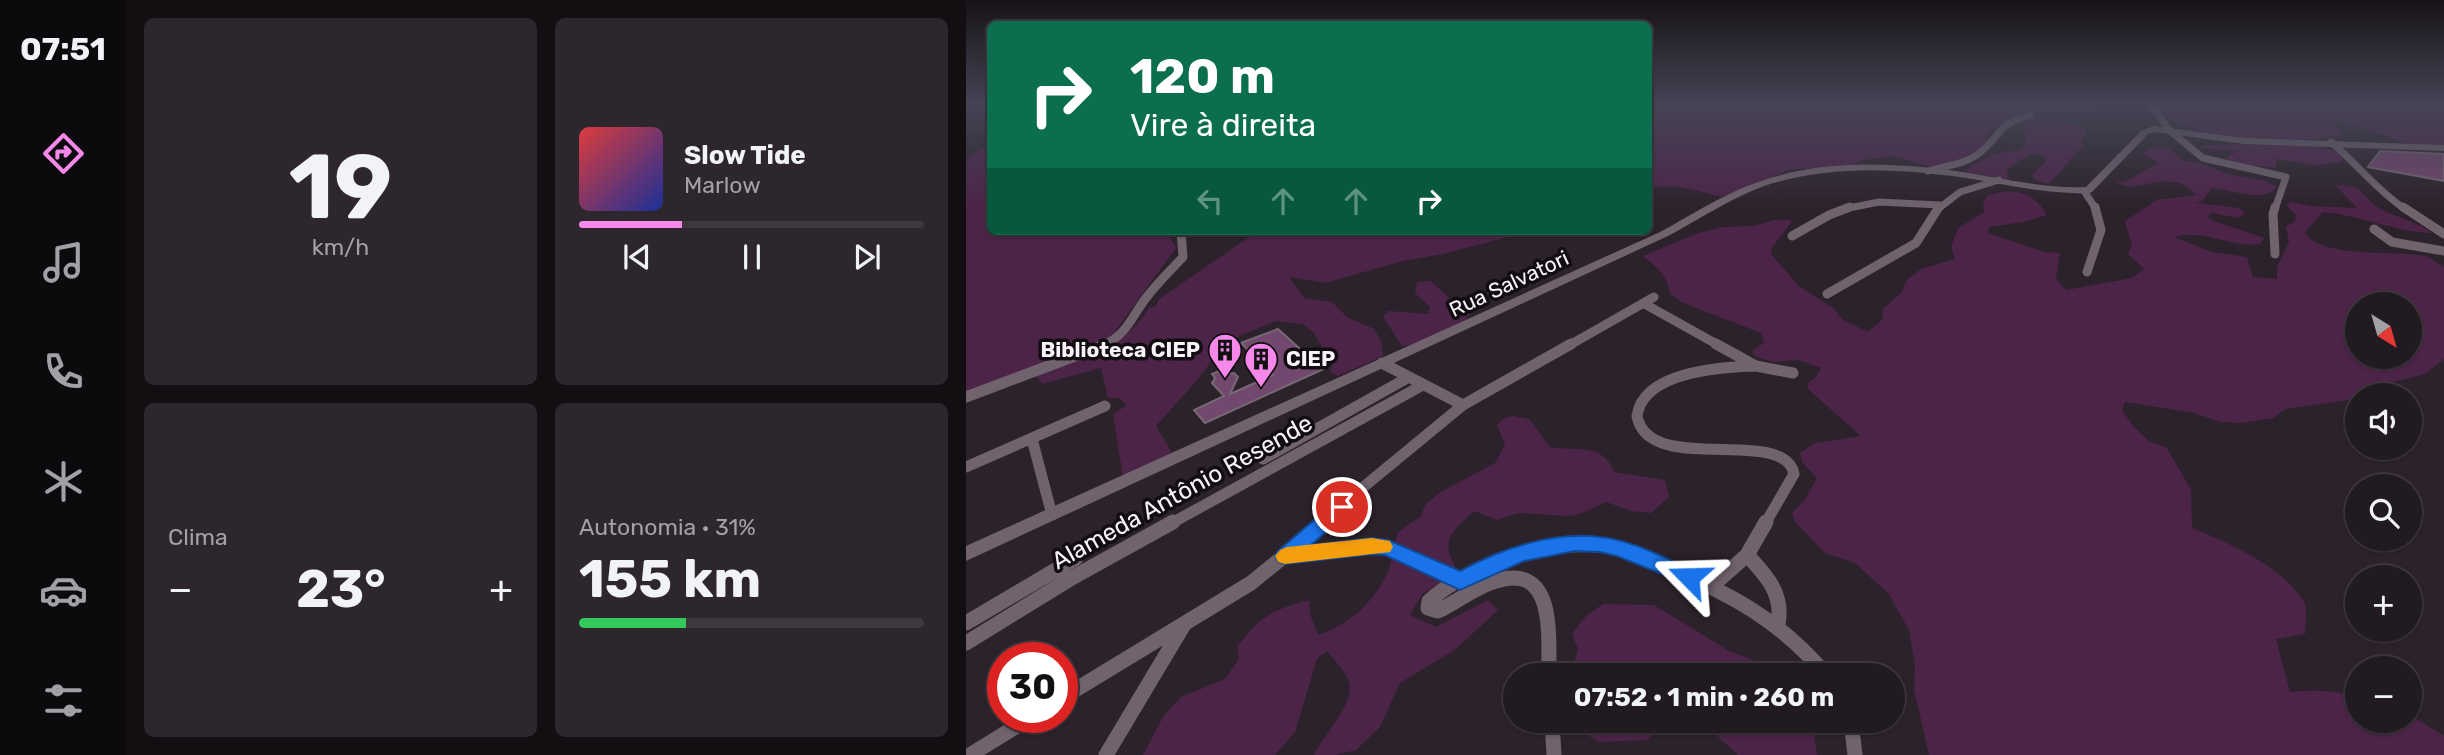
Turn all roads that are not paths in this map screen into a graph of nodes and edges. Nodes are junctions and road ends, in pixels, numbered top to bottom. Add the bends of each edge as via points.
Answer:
1 (1992, 138) edge
2 (2138, 138) edge
3 (2178, 138) edge
4 (2223, 138) edge
5 (2331, 142) junction
6 (2444, 148) edge
7 (1928, 172) junction
8 (1999, 180) junction
9 (2084, 191) junction
10 (1940, 205) junction
11 (2374, 229) dead end
12 (2444, 234) edge
13 (1181, 235) edge
14 (1793, 236) dead end
15 (2444, 251) edge
16 (2275, 254) dead end
17 (2087, 272) dead end
18 (1828, 294) dead end
19 (1382, 363) junction
20 (1756, 366) junction
21 (1793, 373) dead end
22 (1409, 377) junction
23 (1423, 385) junction
24 (966, 397) edge
25 (1463, 405) junction
26 (1105, 406) dead end
27 (1032, 439) junction
28 (1263, 459) dead end
29 (966, 467) edge
30 (1052, 515) junction
31 (966, 554) edge
32 (1747, 555) junction
33 (1285, 556) junction
34 (1076, 558) dead end
35 (1460, 581) junction
36 (1712, 586) junction
37 (1186, 621) junction
38 (966, 623) edge
39 (1778, 624) junction
40 (966, 643) edge
41 (1549, 663) edge
42 (1815, 663) edge
43 (1078, 688) edge
44 (1006, 733) edge
45 (1553, 733) edge
46 (1852, 733) edge
47 (970, 755) edge
48 (1106, 755) edge
49 (1554, 755) edge
50 (1855, 755) edge

1 - 7 street via 1964,162
2 - 9 street
3 - 16 street via 2203,158 2286,177 2273,214
4 - 5 street
5 - 6 street
5 - 12 street via 2386,196
7 - 8 street, Rua Salvatori
7 - 19 street, Rua Salvatori via 1844,169 1762,184
8 - 9 street, Rua Salvatori
8 - 10 street
9 - 17 street via 2098,207 2103,223
10 - 14 street via 1898,201 1846,206
10 - 18 street via 1916,243
11 - 15 street via 2392,242
13 - 24 street via 1182,257 1118,338
19 - 22 street
19 - 30 street, Rua Salvatori
20 - 21 street
20 - 25 street via 1649,300
20 - 32 street via 1683,373 1659,385 1639,404 1636,417 1642,429 1657,439 1689,447 1774,453 1794,466 1794,474
22 - 23 street
22 - 28 street, Alameda Antônio Resende
23 - 25 street
23 - 40 street, Alameda Antônio Resende via 1070,579
25 - 33 street
26 - 27 street
27 - 29 street
27 - 30 street
30 - 31 street, Rua Salvatori
32 - 36 street
32 - 39 street via 1773,586 1780,602
33 - 35 street via 1388,548
33 - 37 street via 1251,583
34 - 38 street, Alameda Antônio Resende
35 - 36 street via 1522,554 1588,544 1622,549
35 - 41 street via 1434,596 1428,608 1438,611 1514,576 1536,586 1548,608
36 - 39 street
37 - 43 street
37 - 48 street
39 - 42 street
44 - 47 street
45 - 49 street
46 - 50 street

